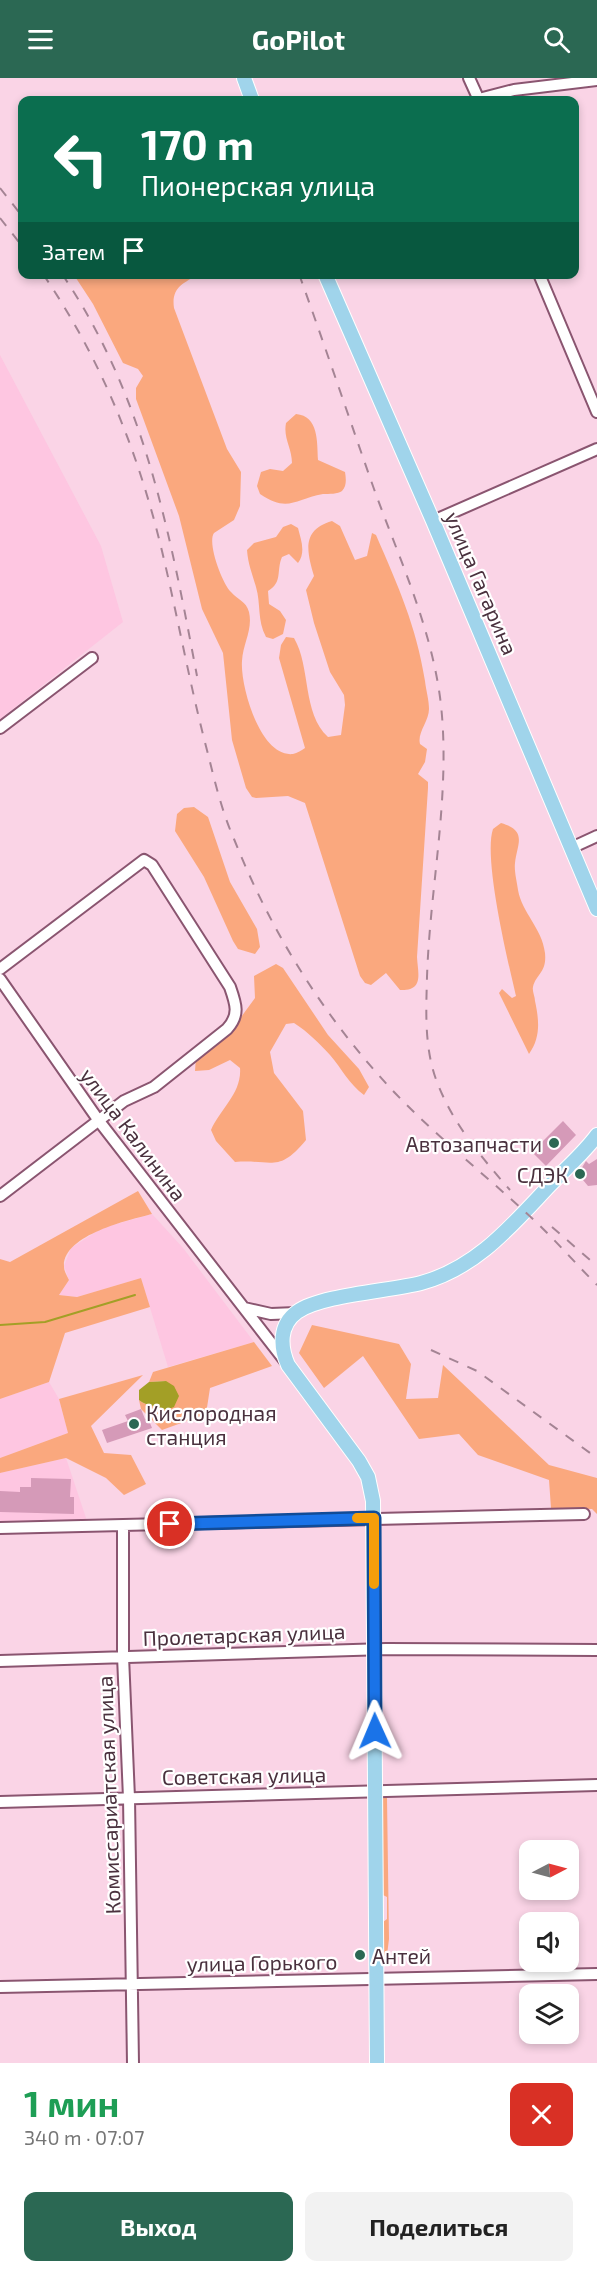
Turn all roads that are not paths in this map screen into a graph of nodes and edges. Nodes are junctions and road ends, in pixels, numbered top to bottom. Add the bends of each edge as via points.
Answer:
1 (244, 78) edge
2 (469, 78) edge
3 (597, 80) edge
4 (251, 96) edge
5 (476, 96) edge
6 (492, 96) edge
7 (327, 279) edge
8 (541, 279) edge
9 (597, 412) edge
10 (597, 449) edge
11 (433, 521) junction
12 (92, 658) dead end
13 (0, 728) edge
14 (597, 836) edge
15 (571, 848) junction
16 (597, 909) edge
17 (0, 969) edge
18 (0, 979) edge
19 (99, 1121) junction
20 (597, 1135) edge
21 (0, 1196) edge
22 (244, 1308) junction
23 (296, 1313) junction
24 (288, 1365) junction
25 (584, 1514) dead end
26 (374, 1518) junction
27 (123, 1526) junction
28 (0, 1528) edge
29 (374, 1649) junction
30 (597, 1650) edge
31 (123, 1656) junction
32 (0, 1661) edge
33 (597, 1785) edge
34 (376, 1791) junction
35 (129, 1798) junction
36 (0, 1802) edge
37 (597, 1974) edge
38 (376, 1980) junction
39 (132, 1984) junction
40 (0, 1987) edge
41 (133, 2063) edge
42 (377, 2063) edge

1 - 4 main road
2 - 5 street
3 - 6 street
7 - 11 main road, улица Гагарина
8 - 9 street
10 - 11 street
11 - 15 main road, улица Гагарина
12 - 13 street
14 - 15 street
15 - 16 main road, улица Гагарина
17 - 19 street via 140,862 148,861 230,987 237,1013 228,1029 154,1087 124,1101
18 - 19 street, улица Калинина
19 - 21 street
19 - 22 street, улица Калинина
20 - 23 main road via 498,1240 463,1266 422,1282 316,1303
22 - 23 street via 271,1314
22 - 24 street, улица Калинина
23 - 24 main road via 282,1336
24 - 26 main road via 359,1461 371,1488
25 - 26 street
26 - 27 street
26 - 29 main road
27 - 28 street
27 - 31 street, Комиссариатская улица
29 - 30 street, Пролетарская улица
29 - 31 street, Пролетарская улица
29 - 34 main road
31 - 32 street, Пролетарская улица
31 - 35 street, Комиссариатская улица
33 - 34 street, Советская улица
34 - 35 street, Советская улица
34 - 38 main road
35 - 36 street, Советская улица
35 - 39 street, Комиссариатская улица
37 - 38 street, улица Горького
38 - 39 street, улица Горького
38 - 42 main road
39 - 40 street, улица Горького
39 - 41 street, Комиссариатская улица

